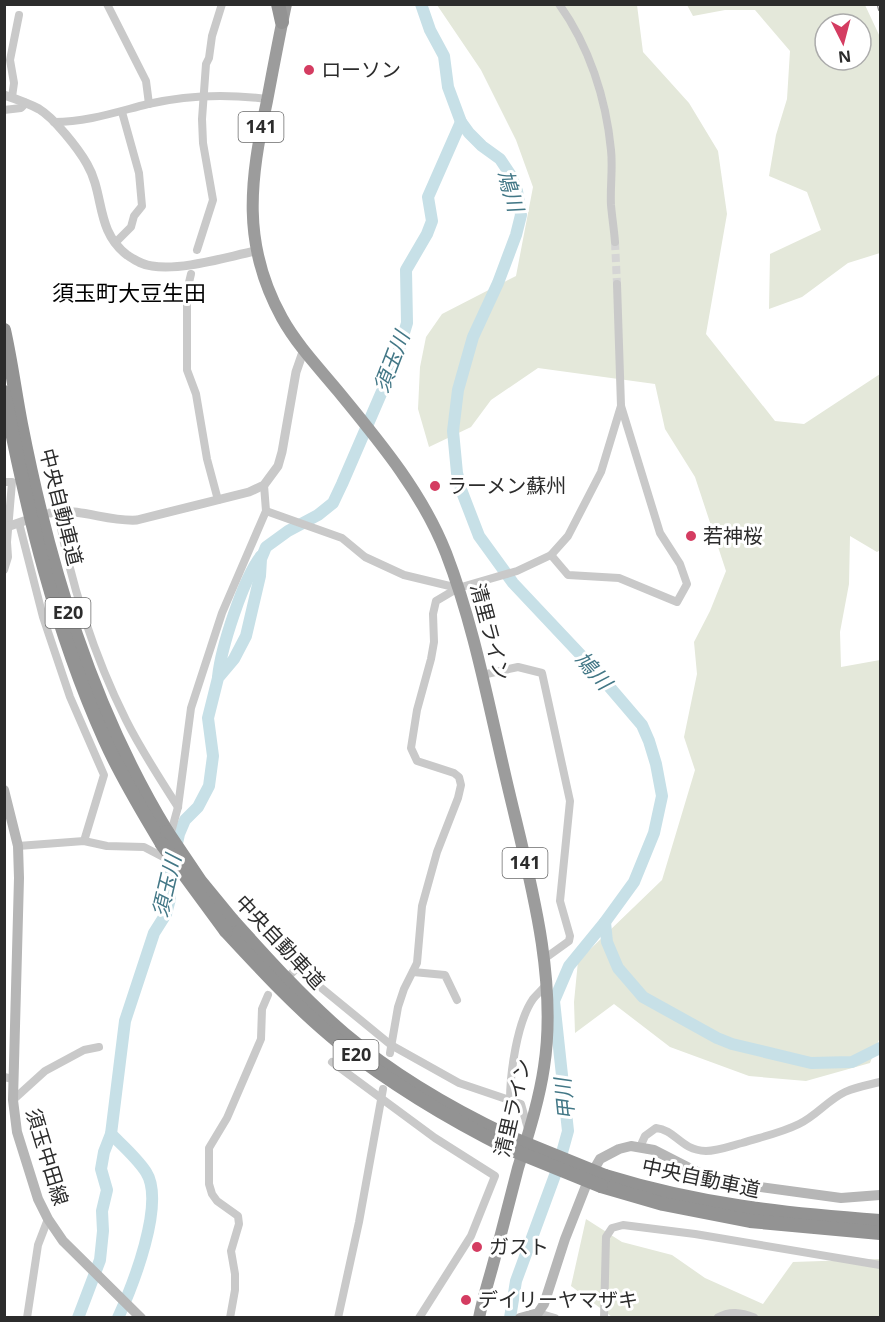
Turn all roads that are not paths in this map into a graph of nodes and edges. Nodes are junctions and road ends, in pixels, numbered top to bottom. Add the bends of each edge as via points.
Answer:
1 (107, 4) edge
2 (222, 4) edge
3 (559, 4) edge
4 (283, 5) edge
5 (19, 15) dead end
6 (282, 22) joint
7 (8, 96) edge
8 (204, 97) junction
9 (267, 99) junction
10 (26, 103) junction
11 (149, 104) junction
12 (4, 110) edge
13 (122, 112) junction
14 (54, 122) junction
15 (615, 242) tunnel mouth
16 (115, 243) junction
17 (197, 250) dead end
18 (256, 251) junction
19 (191, 274) dead end
20 (617, 284) tunnel mouth
21 (4, 330) edge
22 (304, 349) junction
23 (4, 392) edge
24 (621, 406) junction
25 (4, 483) edge
26 (264, 485) junction
27 (219, 500) junction
28 (54, 512) joint
29 (266, 512) junction
30 (21, 522) joint
31 (7, 527) edge
32 (551, 555) junction
33 (4, 570) edge
34 (458, 588) junction
35 (482, 675) junction
36 (6, 796) edge
37 (178, 807) junction
38 (165, 838) junction
39 (84, 841) junction
40 (18, 846) junction
41 (544, 959) junction
42 (413, 972) junction
43 (291, 974) dead end
44 (547, 985) junction
45 (268, 995) dead end
46 (457, 1000) dead end
47 (99, 1047) dead end
48 (390, 1049) junction
49 (332, 1062) dead end
50 (9, 1078) edge
51 (880, 1082) edge
52 (382, 1093) junction
53 (13, 1100) junction
54 (510, 1101) junction
55 (529, 1133) junction
56 (640, 1147) junction
57 (603, 1181) junction
58 (880, 1195) edge
59 (48, 1220) junction
60 (880, 1221) edge
61 (880, 1233) edge
62 (880, 1265) edge
63 (528, 1315) edge
64 (27, 1317) edge
65 (141, 1317) edge
66 (230, 1317) edge
67 (338, 1317) edge
68 (419, 1317) edge
69 (479, 1317) edge
70 (555, 1317) edge
71 (604, 1317) edge
72 (718, 1317) edge
73 (754, 1317) edge

1 - 11 street via 146,81
2 - 8 street via 206,64
3 - 15 street via 574,25 597,79 607,121
4 - 6 highway
5 - 7 street via 10,60 14,83
6 - 9 highway, 清里ライン / 141
7 - 10 street
8 - 9 street
8 - 11 street
8 - 17 street via 203,143 213,200
9 - 18 highway, 清里ライン / 141 via 253,170
10 - 12 street via 21,108
10 - 14 street
11 - 13 street
13 - 14 street via 85,121
13 - 16 street via 139,172 142,206 131,227
14 - 16 street via 87,165 104,223
16 - 18 street via 144,265 167,267
18 - 22 highway, 清里ライン / 141 via 270,295
19 - 27 street via 187,291 188,370
20 - 24 street
21 - 38 highway, 中央自動車道 / E20 via 36,491 72,627 116,738
22 - 26 street via 296,372 282,452 275,472
22 - 34 highway, 清里ライン / 141 via 406,478 428,514
23 - 38 highway, 中央自動車道 / E20 via 63,631 105,741
24 - 32 street via 602,472 568,536
24 - 32 street via 660,533 680,564 687,584 677,602 619,578 568,575
25 - 31 street via 12,482
26 - 27 street
26 - 29 street
27 - 28 street via 124,521
28 - 37 street via 106,675 126,720
29 - 34 street via 342,538 365,557 404,575
29 - 37 street via 222,613 191,708
30 - 31 street
30 - 39 street via 43,617 70,697 104,775
31 - 33 street via 8,557
32 - 34 street via 516,571
34 - 35 highway, 清里ライン / 141
34 - 42 street via 436,601 433,650 411,747 417,761 454,773 461,784 422,906
35 - 41 highway, 清里ライン / 141
35 - 41 street via 518,667 542,674 570,801 560,901 570,936 569,941
36 - 40 main road, 須玉中田線
37 - 39 street via 165,858 144,847
38 - 57 highway, 中央自動車道 / E20, bridge via 200,880 229,926 346,1035 441,1101 512,1144
39 - 40 street
40 - 50 main road, 須玉中田線
41 - 44 highway, 清里ライン / 141
42 - 46 street via 445,975
42 - 48 street via 398,1007
43 - 48 street via 297,968
44 - 54 street via 533,999 524,1017 510,1076
44 - 55 highway, 清里ライン / 141 via 544,1065
45 - 66 street via 261,1009 261,1039 227,1118 209,1148 212,1194 238,1216 239,1224 231,1251 235,1290
47 - 53 street via 84,1050 45,1071
48 - 54 street via 459,1083
49 - 52 street
50 - 53 main road, 須玉中田線
51 - 56 street via 843,1093 791,1128 730,1146 708,1151 694,1149 666,1130 656,1128 645,1136
52 - 67 street
52 - 68 street via 435,1138 495,1176 471,1236
53 - 59 main road, 須玉中田線 via 17,1132
54 - 55 street via 521,1104
55 - 69 highway, 清里ライン / 141
56 - 58 main road via 654,1149 697,1172 731,1183 841,1198
56 - 63 main road via 620,1149 600,1159 578,1203 544,1304
57 - 60 highway, 中央自動車道 / E20 via 751,1210
57 - 61 highway, 中央自動車道 / E20 via 663,1204 750,1221
59 - 64 street via 38,1245
59 - 65 main road, 須玉中田線 via 63,1240
62 - 71 street via 623,1225 612,1228 606,1238
63 - 70 street
72 - 73 street via 739,1313

